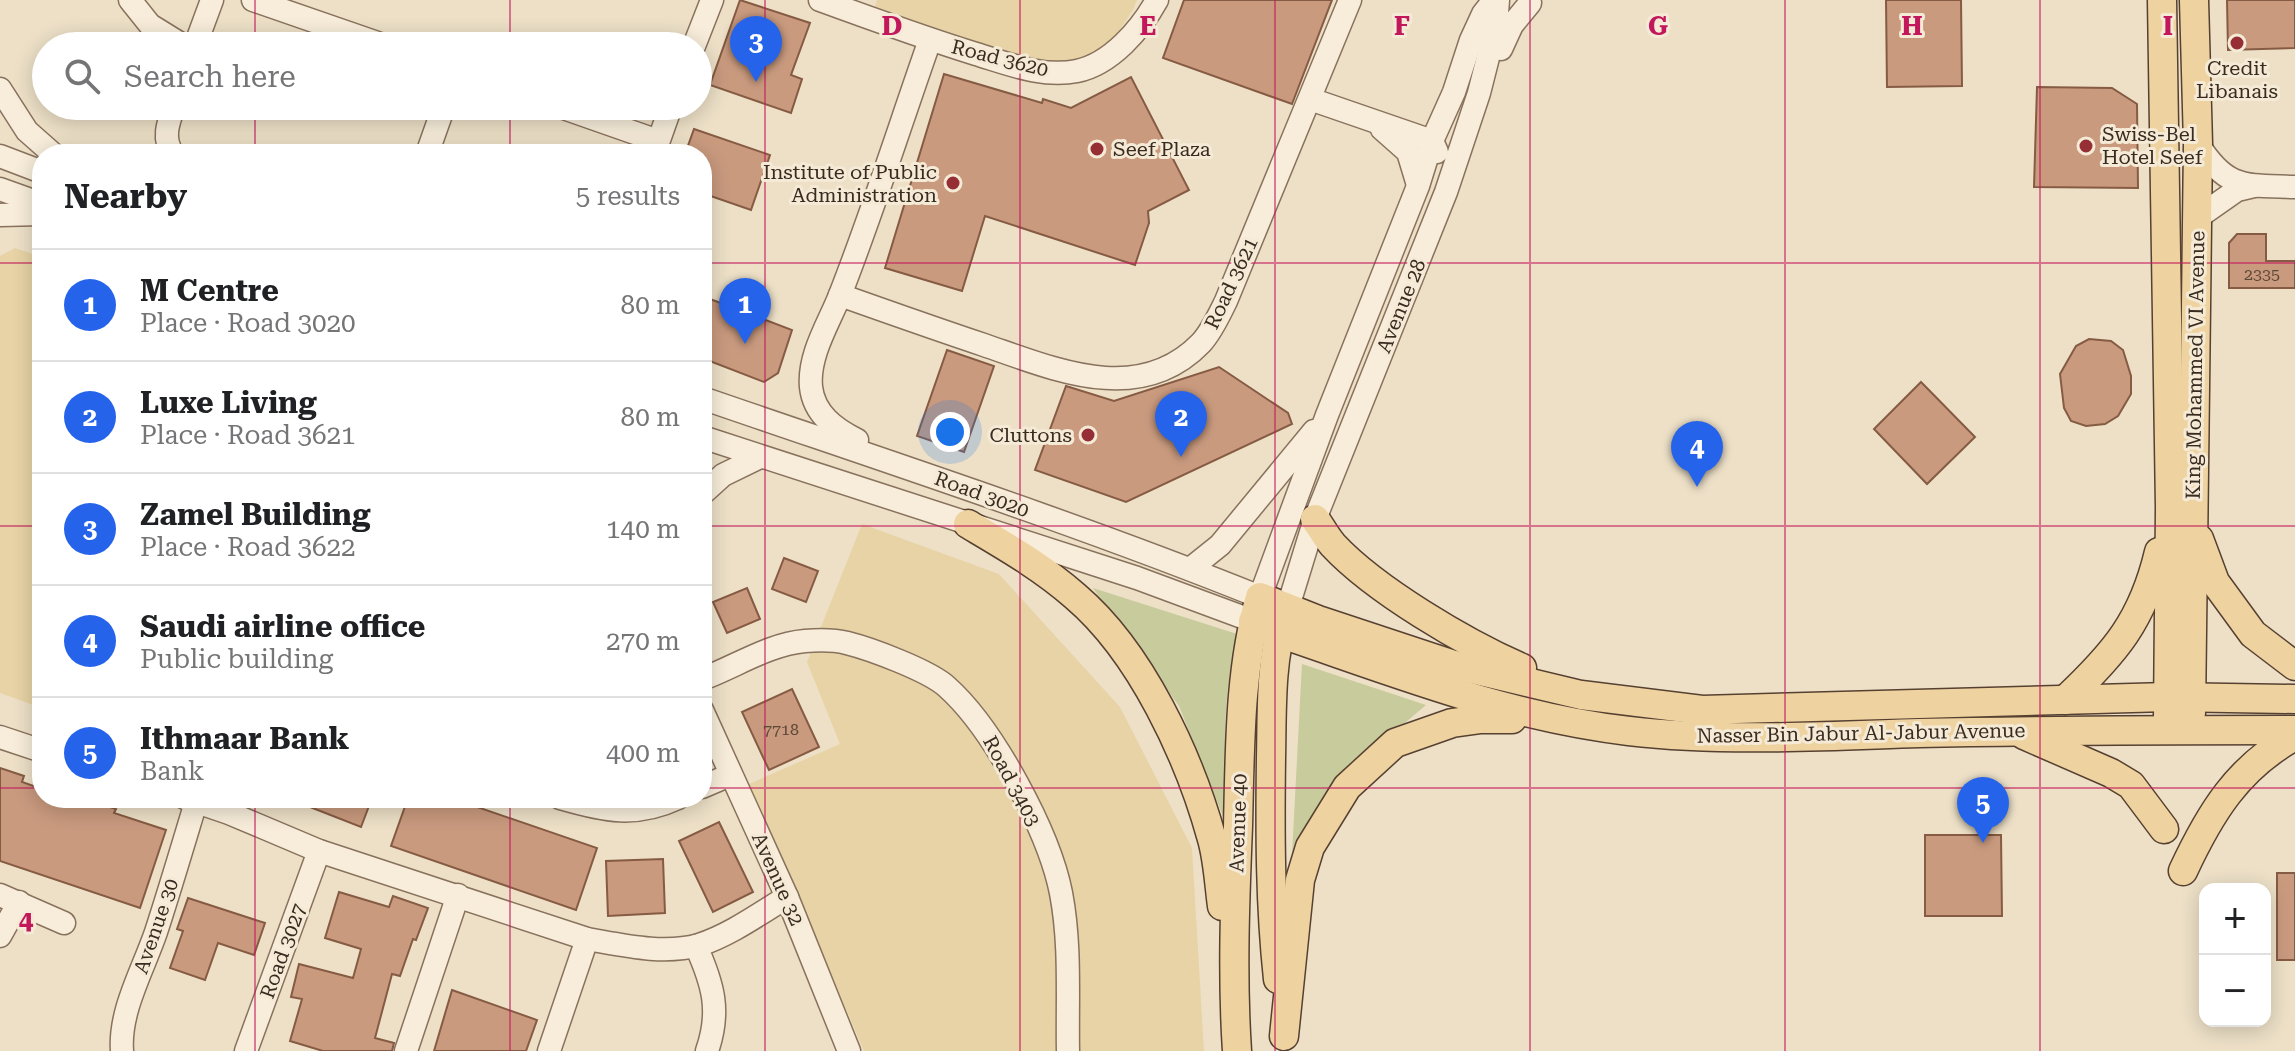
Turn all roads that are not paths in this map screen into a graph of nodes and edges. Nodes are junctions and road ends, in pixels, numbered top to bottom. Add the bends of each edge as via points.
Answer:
1 (130, 0) edge
2 (212, 0) edge
3 (253, 0) edge
4 (712, 0) edge
5 (820, 0) edge
6 (1157, 0) edge
7 (1350, 0) edge
8 (1496, 0) edge
9 (2162, 0) edge
10 (2194, 0) edge
11 (1530, 3) dead end
12 (161, 32) edge
13 (200, 32) edge
14 (346, 32) edge
15 (699, 32) edge
16 (930, 40) junction
17 (0, 89) edge
18 (1479, 93) junction
19 (1310, 99) junction
20 (170, 120) edge
21 (439, 120) edge
22 (591, 120) edge
23 (666, 120) edge
24 (1375, 123) junction
25 (1432, 141) junction
26 (42, 144) edge
27 (168, 144) edge
28 (431, 144) edge
29 (649, 144) edge
30 (657, 144) edge
31 (2198, 144) junction
32 (0, 156) edge
33 (32, 168) edge
34 (2255, 185) junction
35 (1418, 186) junction
36 (2295, 187) edge
37 (0, 189) edge
38 (1446, 192) junction
39 (32, 200) edge
40 (32, 214) edge
41 (0, 215) edge
42 (2197, 218) junction
43 (840, 295) junction
44 (712, 401) edge
45 (1327, 415) junction
46 (712, 440) edge
47 (760, 457) junction
48 (941, 480) junction
49 (712, 485) edge
50 (2181, 515) junction
51 (1315, 519) junction
52 (968, 524) junction
53 (1190, 569) junction
54 (1256, 609) junction
55 (1284, 620) junction
56 (2295, 666) edge
57 (712, 675) edge
58 (1581, 695) junction
59 (2179, 697) junction
60 (2295, 699) edge
61 (2065, 700) junction
62 (1551, 719) junction
63 (2179, 730) junction
64 (2016, 731) junction
65 (712, 733) edge
66 (2295, 733) edge
67 (0, 737) edge
68 (32, 748) edge
69 (730, 775) junction
70 (712, 783) edge
71 (188, 808) edge
72 (238, 808) edge
73 (598, 808) edge
74 (656, 808) edge
75 (2164, 829) dead end
76 (319, 851) junction
77 (2183, 871) dead end
78 (458, 895) junction
79 (787, 897) junction
80 (10, 899) edge
81 (64, 923) dead end
82 (0, 936) edge
83 (587, 939) junction
84 (696, 946) junction
85 (1233, 985) junction
86 (1285, 1043) edge
87 (122, 1051) edge
88 (246, 1051) edge
89 (406, 1051) edge
90 (549, 1051) edge
91 (707, 1051) edge
92 (849, 1051) edge
93 (1068, 1051) edge
94 (1237, 1051) edge

1 - 12 street
2 - 13 street
3 - 14 street
4 - 15 street
5 - 16 street, Road 3620
6 - 16 street, Road 3620 via 1124,44 1078,71 1029,70
7 - 19 street, Road 3621
8 - 18 street, Avenue 28 via 1496,26
8 - 25 street, Avenue 28 via 1477,26
9 - 50 main road, King Mohammed VI Avenue
10 - 31 main road, King Mohammed VI Avenue
11 - 18 street via 1512,25
16 - 43 street
17 - 26 street
18 - 38 street, Avenue 28
19 - 24 street
19 - 43 street, Road 3621 via 1215,322 1201,343 1153,373 1112,379 1052,369
20 - 27 street
21 - 28 street
22 - 29 street
23 - 30 street
24 - 25 street
24 - 35 street via 1408,152
25 - 35 street, Avenue 28
25 - 38 street
31 - 34 street via 2222,174
31 - 42 main road, King Mohammed VI Avenue
32 - 33 street
34 - 36 street
34 - 42 street via 2237,190
35 - 45 street, Avenue 28
37 - 39 street
38 - 51 street, Avenue 28
40 - 41 street
42 - 50 main road, King Mohammed VI Avenue
43 - 48 street via 813,363 811,388 818,409 842,432
44 - 48 street, Road 3020
45 - 53 street via 1230,534
45 - 54 street, Avenue 28
46 - 47 street, Road 3020
47 - 49 street
47 - 52 street, Road 3020
48 - 53 street, Road 3020
50 - 56 main road via 2215,582 2253,634
50 - 59 main road, King Mohammed VI Avenue
50 - 61 main road via 2133,623 2106,662
51 - 55 street, Avenue 28
51 - 58 main road via 1332,544 1403,601 1495,656
52 - 54 street, Road 3020
52 - 85 main road via 1032,562 1077,597 1120,644 1152,695 1176,742 1213,841
53 - 54 street, Road 3020
54 - 55 main road, Nasser Bin Jabur Al-Jabur Avenue
54 - 85 main road, Avenue 40 via 1245,666
55 - 58 main road, Nasser Bin Jabur Al-Jabur Avenue via 1318,620 1451,664
55 - 62 main road, Nasser Bin Jabur Al-Jabur Avenue via 1466,697
55 - 86 main road, Avenue 40 via 1272,726 1270,842
57 - 93 street, Road 3403 via 802,641 845,642 945,684 994,743 1047,849 1066,929
58 - 61 main road, Nasser Bin Jabur Al-Jabur Avenue via 1702,710
59 - 60 main road, Nasser Bin Jabur Al-Jabur Avenue
59 - 61 main road, Nasser Bin Jabur Al-Jabur Avenue
59 - 63 main road, King Mohammed VI Avenue
62 - 64 main road, Nasser Bin Jabur Al-Jabur Avenue via 1629,731 1741,738
62 - 86 main road via 1452,723 1395,743 1347,787 1310,847 1300,880
63 - 64 main road, Nasser Bin Jabur Al-Jabur Avenue
63 - 66 main road, Nasser Bin Jabur Al-Jabur Avenue
64 - 75 main road via 2131,785
65 - 69 street, Avenue 32
66 - 77 main road via 2239,779 2203,828
67 - 68 street
69 - 70 street
69 - 79 street, Avenue 32
71 - 87 street, Avenue 30 via 156,931 126,1014
72 - 76 street
73 - 74 street
76 - 78 street
76 - 88 street, Road 3027
78 - 83 street
78 - 89 street
79 - 84 street
79 - 92 street, Avenue 32
80 - 81 street
80 - 82 street
83 - 84 street via 645,949
83 - 90 street
84 - 91 street via 716,1010
85 - 94 main road, Avenue 40

